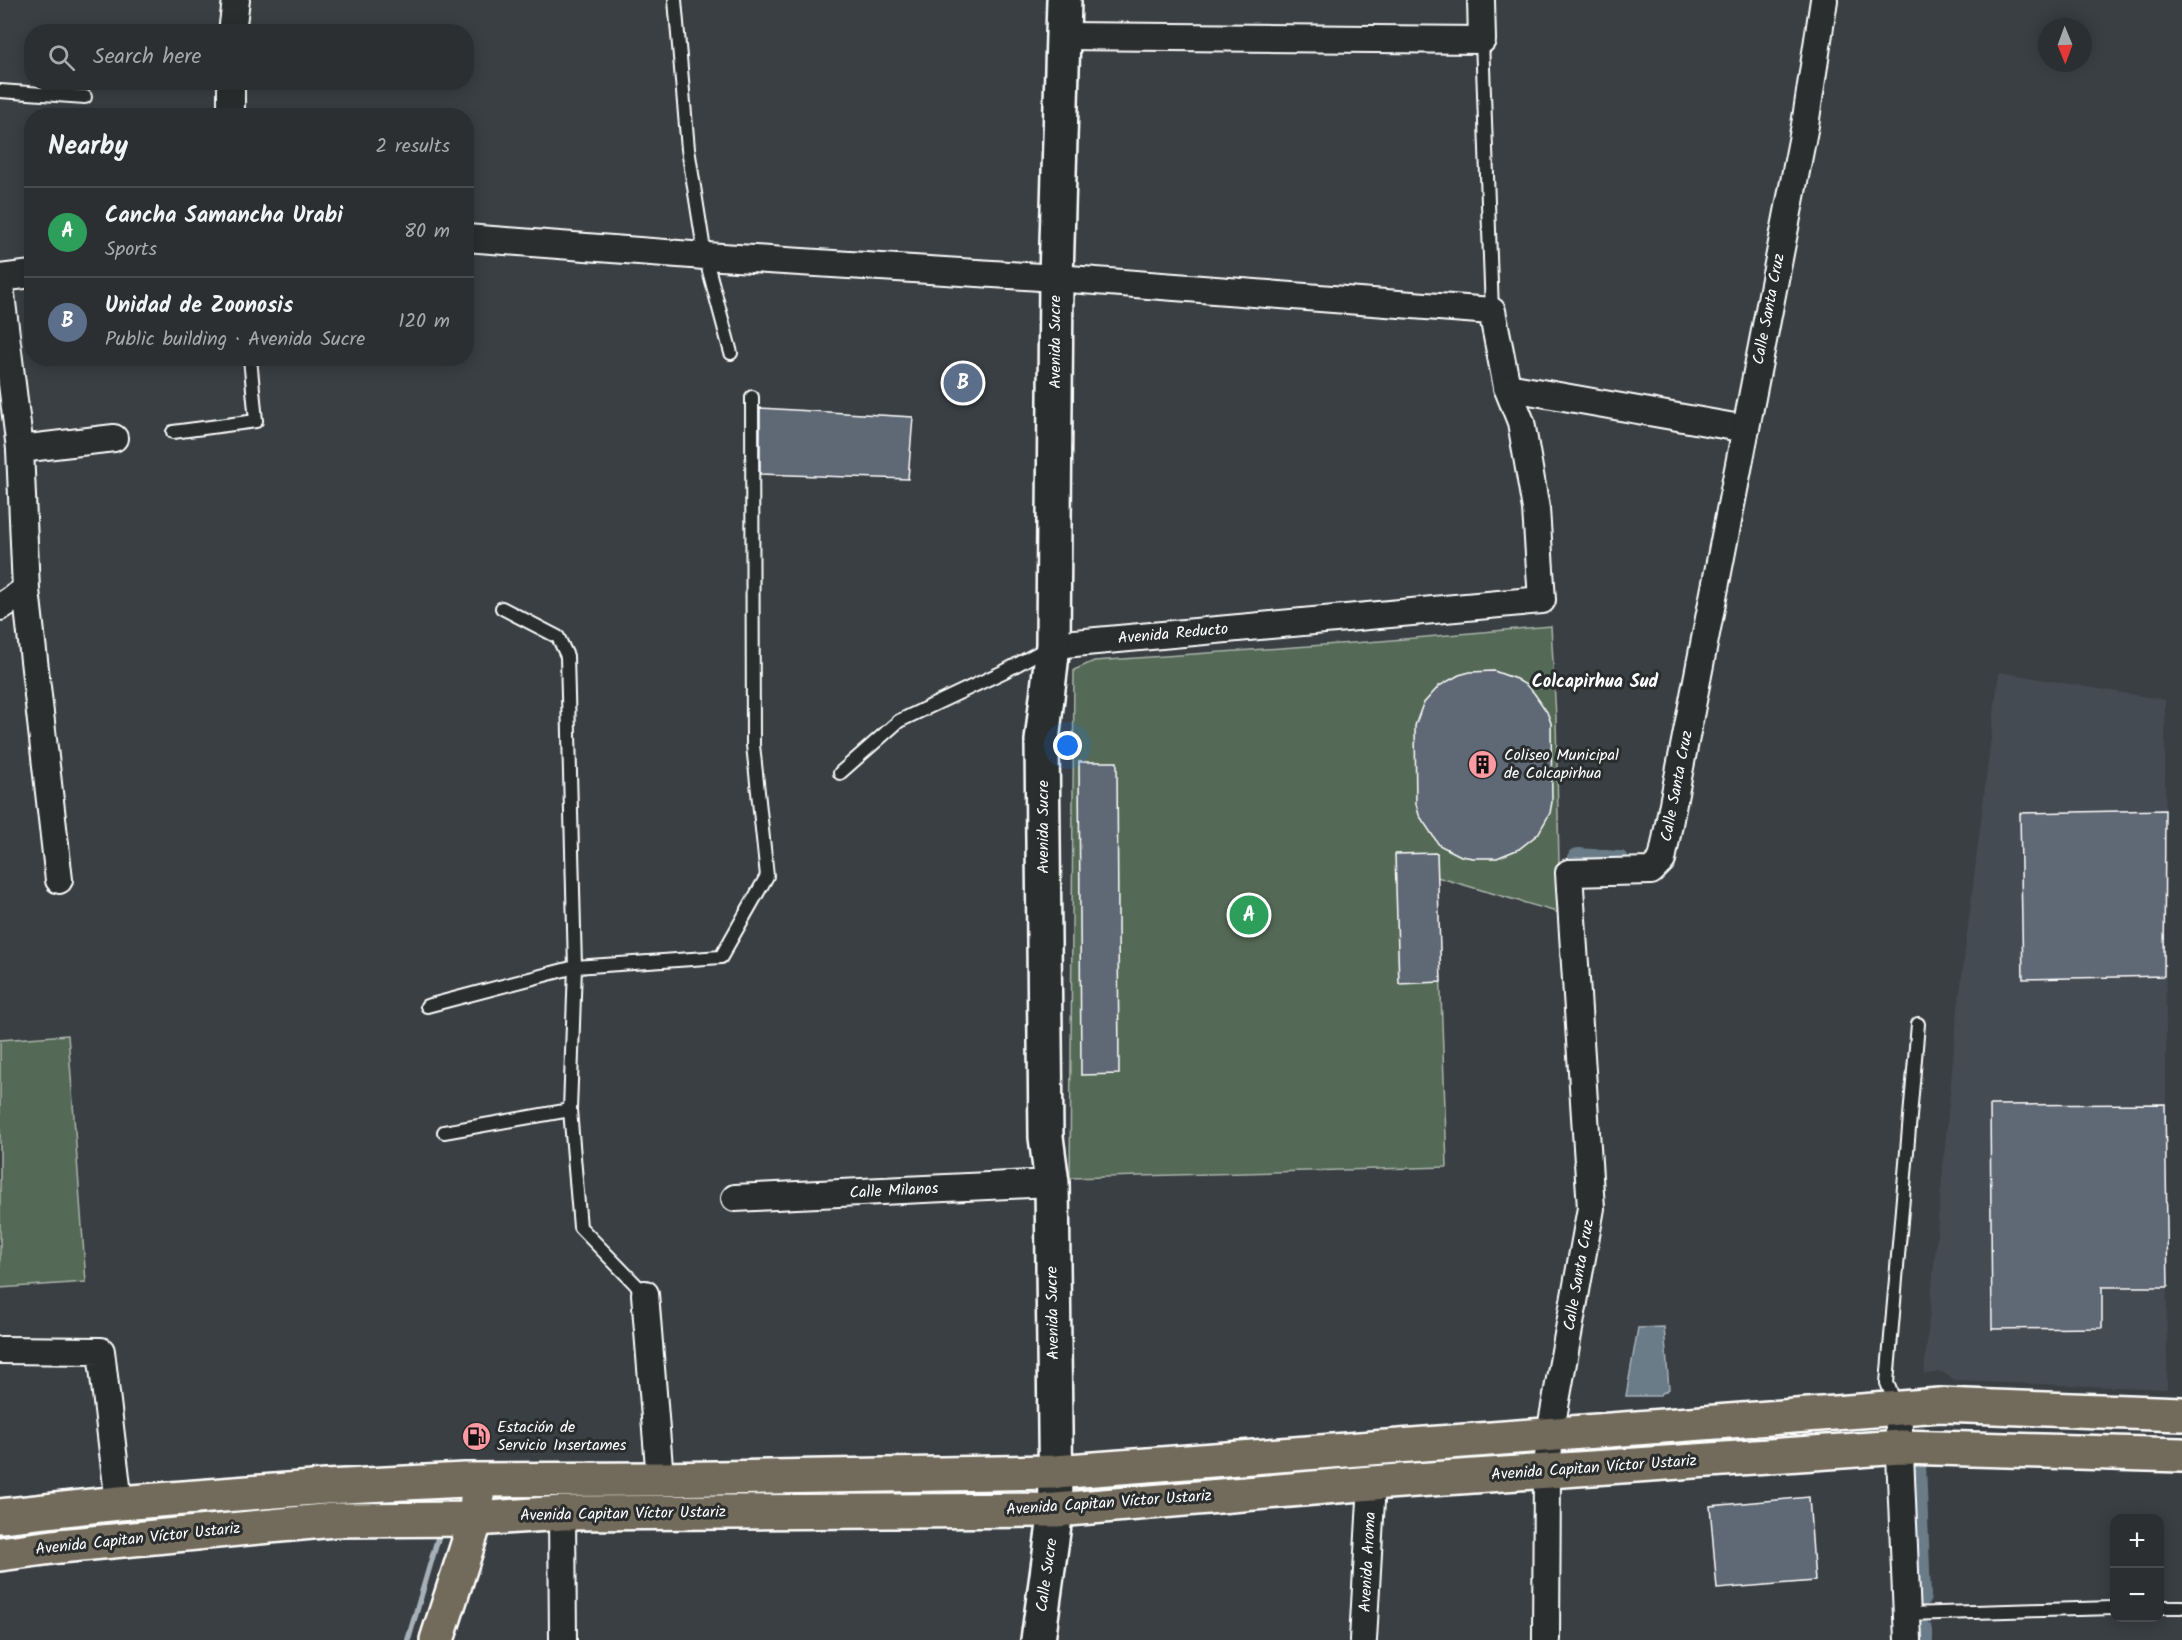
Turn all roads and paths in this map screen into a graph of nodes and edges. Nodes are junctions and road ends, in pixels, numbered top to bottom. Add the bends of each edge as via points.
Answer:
1 (236, 0) edge
2 (675, 0) edge
3 (1064, 0) edge
4 (1481, 0) edge
5 (1824, 0) edge
6 (233, 24) edge
7 (1063, 36) junction
8 (1482, 40) junction
9 (231, 90) edge
10 (0, 91) edge
11 (85, 97) dead end
12 (231, 108) edge
13 (474, 239) edge
14 (705, 256) junction
15 (24, 275) edge
16 (0, 278) edge
17 (1056, 278) junction
18 (0, 286) edge
19 (1492, 310) junction
20 (3, 325) edge
21 (731, 353) dead end
22 (251, 366) edge
23 (1507, 387) junction
24 (752, 397) dead end
25 (1746, 429) junction
26 (173, 432) dead end
27 (114, 438) dead end
28 (20, 449) junction
29 (26, 590) junction
30 (0, 607) edge
31 (501, 608) dead end
32 (1053, 645) junction
33 (840, 773) dead end
34 (59, 880) dead end
35 (575, 968) junction
36 (427, 1006) dead end
37 (1918, 1024) dead end
38 (570, 1110) junction
39 (444, 1132) dead end
40 (1052, 1184) junction
41 (735, 1198) dead end
42 (645, 1294) joint
43 (0, 1350) edge
44 (1898, 1408) junction
45 (2182, 1414) edge
46 (1550, 1434) junction
47 (1900, 1447) junction
48 (2182, 1455) edge
49 (1547, 1471) junction
50 (1055, 1472) junction
51 (660, 1479) junction
52 (477, 1480) junction
53 (1372, 1483) junction
54 (119, 1503) junction
55 (1056, 1510) junction
56 (562, 1513) junction
57 (0, 1516) edge
58 (476, 1519) junction
59 (0, 1554) edge
60 (2164, 1607) edge
61 (2182, 1607) edge
62 (2110, 1608) edge
63 (1907, 1614) junction
64 (437, 1640) edge
65 (563, 1640) edge
66 (1038, 1640) edge
67 (1363, 1640) edge
68 (1546, 1640) edge
69 (1908, 1640) edge

1 - 6 street
2 - 14 lane via 688,149
3 - 7 street, Avenida Sucre
4 - 8 street
5 - 25 street, Calle Santa Cruz via 1805,125
7 - 8 street
7 - 17 street, Avenida Sucre
8 - 19 lane
9 - 12 street
10 - 11 lane
13 - 14 street
14 - 17 street
14 - 21 lane
15 - 16 street
17 - 19 street
17 - 32 street, Avenida Sucre
18 - 20 street
19 - 23 street
20 - 28 street
22 - 26 lane via 256,421
23 - 25 street
23 - 32 street, Avenida Reducto via 1521,423 1536,509 1542,600
24 - 35 lane via 753,745 767,876 721,957
25 - 46 street, Calle Santa Cruz via 1662,860 1651,871 1569,873 1592,1208
27 - 28 street
28 - 29 street
29 - 30 street
29 - 34 street
31 - 35 lane via 558,637 567,656
32 - 33 lane, Avenida Reducto via 898,721
32 - 40 street, Avenida Sucre via 1042,741 1046,1137
35 - 36 lane
35 - 38 lane
37 - 44 lane via 1887,1383
38 - 39 lane
38 - 42 lane via 580,1227
40 - 41 street, Calle Milanos
40 - 50 street, Avenida Sucre
42 - 51 street
43 - 54 street via 101,1351
44 - 45 main road, Avenida Capitan Víctor Ustariz via 1940,1405
44 - 46 main road, Avenida Capitan Víctor Ustariz
44 - 47 street
46 - 49 street, Calle Santa Cruz
46 - 50 main road, Avenida Capitan Víctor Ustariz
47 - 48 main road, Avenida Capitan Víctor Ustariz
47 - 49 main road, Avenida Capitan Víctor Ustariz
47 - 63 street
49 - 53 main road, Avenida Capitan Víctor Ustariz
49 - 68 street, Calle Santa Cruz
50 - 51 main road, Avenida Capitan Víctor Ustariz
50 - 55 street, Avenida Sucre
51 - 52 main road, Avenida Capitan Víctor Ustariz
52 - 54 main road, Avenida Capitan Víctor Ustariz
52 - 58 main road
53 - 55 main road, Avenida Capitan Víctor Ustariz
53 - 67 street, Avenida Aroma
54 - 57 main road, Avenida Capitan Víctor Ustariz
55 - 56 main road, Avenida Capitan Víctor Ustariz
55 - 66 street, Calle Sucre
56 - 58 main road, Avenida Capitan Víctor Ustariz
56 - 65 street
58 - 59 main road, Avenida Capitan Víctor Ustariz via 334,1520
58 - 64 main road
60 - 61 lane
62 - 63 lane
63 - 69 street

